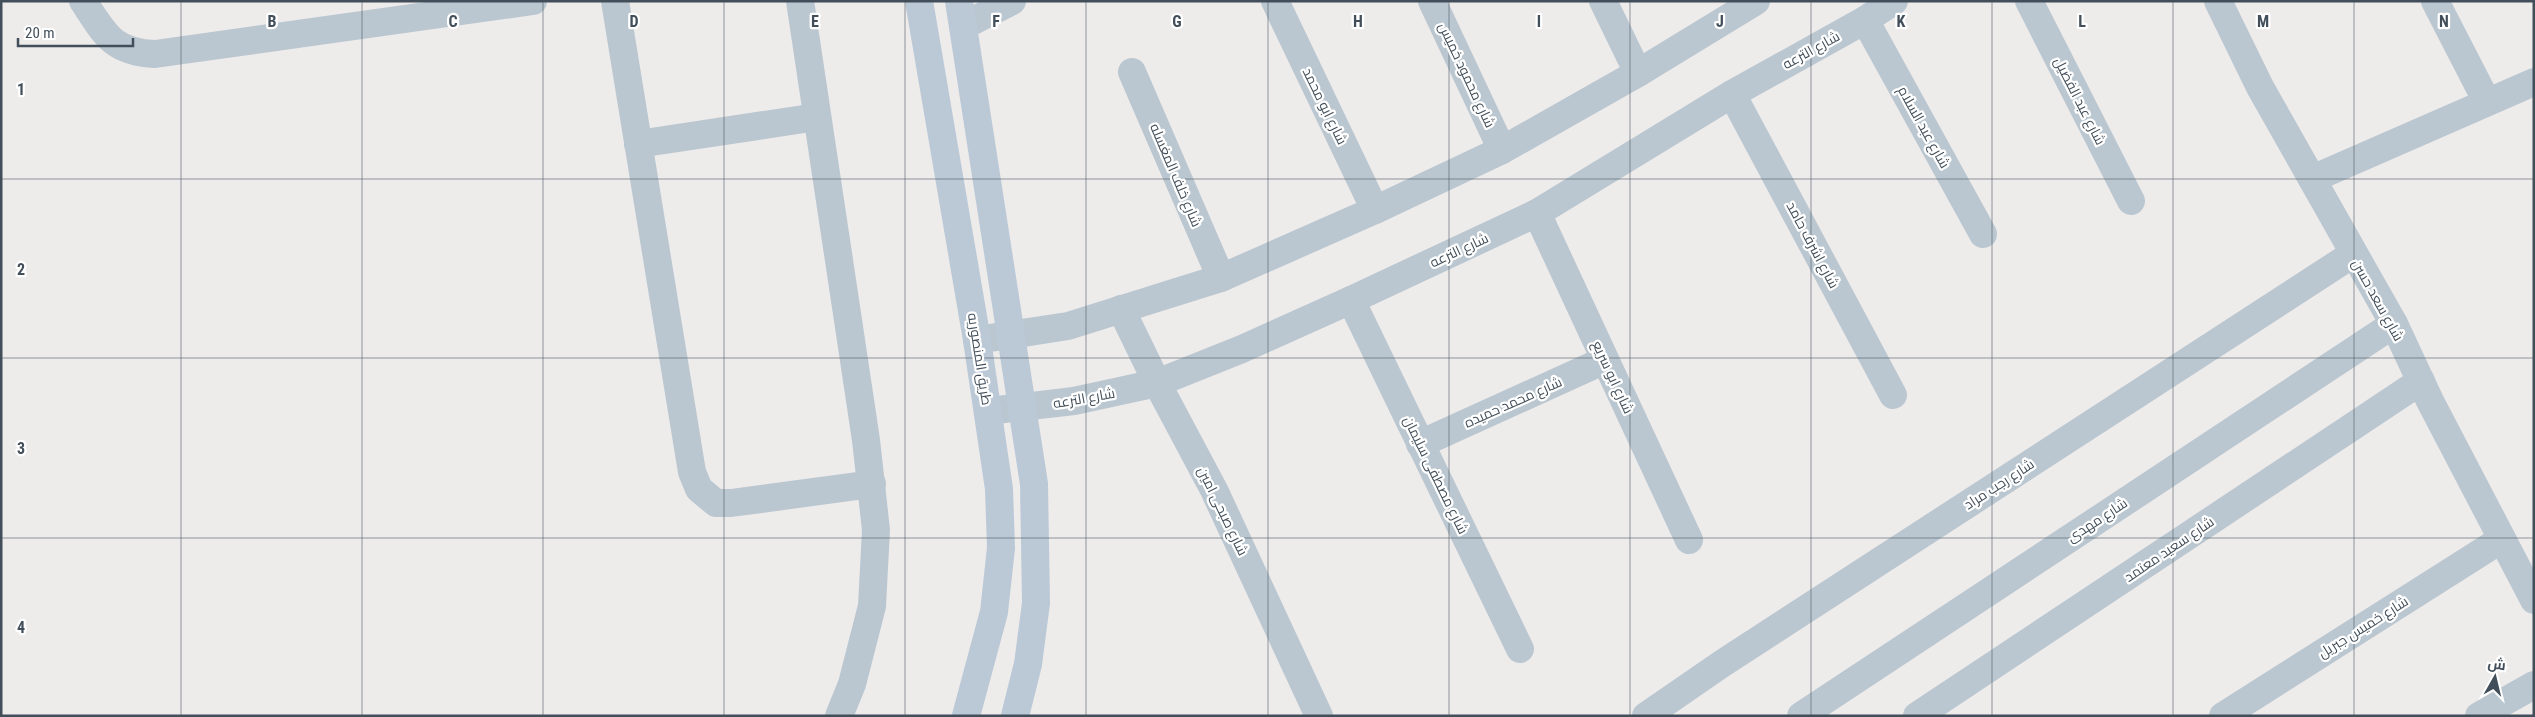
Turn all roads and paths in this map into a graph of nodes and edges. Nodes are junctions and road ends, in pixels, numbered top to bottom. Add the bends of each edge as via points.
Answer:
1 (83, 1) edge
2 (533, 1) edge
3 (615, 1) edge
4 (800, 1) edge
5 (919, 1) edge
6 (1012, 1) edge
7 (1275, 1) edge
8 (1432, 1) edge
9 (1603, 1) edge
10 (1756, 1) edge
11 (1894, 1) edge
12 (2029, 1) edge
13 (2218, 1) edge
14 (2434, 1) edge
15 (444, 8) edge
16 (961, 14) edge
17 (1865, 20) junction
18 (1132, 72) dead end
19 (1638, 73) junction
20 (2534, 82) edge
21 (1732, 94) junction
22 (2487, 102) junction
23 (817, 117) junction
24 (638, 144) junction
25 (1502, 150) junction
26 (2312, 179) junction
27 (2131, 201) dead end
28 (1375, 210) junction
29 (1537, 214) junction
30 (1983, 234) dead end
31 (2353, 254) junction
32 (1221, 278) junction
33 (1351, 300) junction
34 (1121, 309) junction
35 (2394, 324) junction
36 (1012, 334) junction
37 (977, 340) junction
38 (1605, 360) junction
39 (2421, 381) junction
40 (1157, 384) junction
41 (1893, 395) dead end
42 (1024, 407) junction
43 (988, 411) junction
44 (1420, 444) junction
45 (872, 484) junction
46 (2502, 539) junction
47 (1689, 540) dead end
48 (2534, 600) edge
49 (1520, 649) dead end
50 (2534, 685) edge
51 (840, 716) edge
52 (966, 716) edge
53 (1015, 716) edge
54 (1319, 716) edge
55 (1646, 716) edge
56 (1801, 716) edge
57 (1917, 716) edge
58 (2223, 716) edge
59 (2479, 716) edge

1 - 15 street via 110,40 121,48 146,54
2 - 15 street
3 - 24 street
4 - 23 street
5 - 37 main road, طريق المنصوريه
6 - 16 street
7 - 28 street, شارع ابو محمد
8 - 25 street, شارع محمود خميس
9 - 19 street
10 - 19 street
11 - 17 street, شارع الترعه
12 - 27 street, شارع عبد الفضيل
13 - 26 street, شارع سعد حسن via 2260,86
14 - 22 street
16 - 36 main road
17 - 21 street, شارع الترعه
17 - 30 street, شارع عبد السلام
18 - 32 street, شارع خلف المغسله
19 - 25 street
20 - 22 street
21 - 29 street, شارع الترعه
21 - 41 street, شارع اشرف حامد
22 - 26 street
23 - 24 street
23 - 45 street
24 - 45 street via 692,472 699,489 709,500 731,503
25 - 28 street
26 - 31 street, شارع سعد حسن
28 - 32 street
29 - 33 street, شارع الترعه
29 - 38 street, شارع ابو سريع
31 - 35 street, شارع سعد حسن
31 - 55 street, شارع رجب مراد
32 - 34 street
33 - 40 street, شارع الترعه
33 - 44 street, شارع مصطفى سليمان
34 - 36 street via 1068,326
34 - 40 street, شارع صبحى امين
35 - 39 street, شارع سعد حسن
35 - 56 street, شارع مهدى
36 - 37 street
36 - 42 main road
37 - 43 main road, طريق المنصوريه
38 - 44 street, شارع محمد حميده
38 - 47 street, شارع ابو سريع
39 - 46 street, شارع سعد حسن
39 - 57 street, شارع سعيد معتمد
40 - 42 street, شارع الترعه via 1074,401
40 - 54 street, شارع صبحى امين via 1214,490
42 - 43 street, شارع الترعه
42 - 53 main road via 1034,484 1036,603 1028,664
43 - 52 main road, طريق المنصوريه via 1000,489 1001,548 994,612
44 - 49 street, شارع مصطفى سليمان
45 - 51 street via 876,530 872,606 852,684
46 - 48 street, شارع سعد حسن
46 - 58 street, شارع خميس جبريل
50 - 59 street

